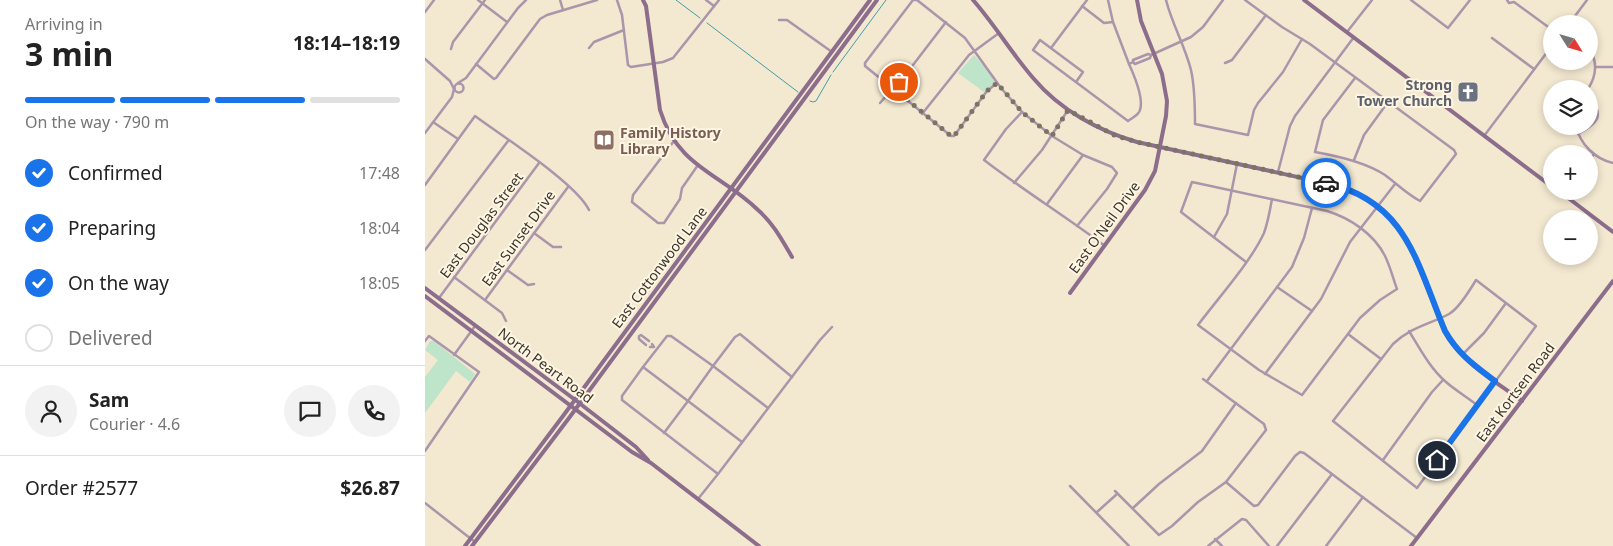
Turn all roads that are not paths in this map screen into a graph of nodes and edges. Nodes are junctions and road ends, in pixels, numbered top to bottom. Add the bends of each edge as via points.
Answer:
1 (434, 0) edge
2 (478, 0) edge
3 (485, 0) edge
4 (526, 0) edge
5 (560, 0) edge
6 (597, 0) edge
7 (617, 0) edge
8 (643, 0) edge
9 (706, 0) edge
10 (719, 0) edge
11 (869, 0) edge
12 (877, 0) edge
13 (913, 0) edge
14 (973, 0) edge
15 (1087, 0) edge
16 (1108, 0) edge
17 (1137, 0) edge
18 (1166, 0) edge
19 (1223, 0) edge
20 (1245, 0) edge
21 (1304, 0) edge
22 (1371, 0) edge
23 (1411, 0) edge
24 (1421, 0) edge
25 (1470, 0) edge
26 (1507, 0) edge
27 (1587, 0) edge
28 (1515, 1) edge
29 (482, 3) junction
30 (1417, 5) junction
31 (714, 6) junction
32 (1082, 6) junction
33 (563, 10) junction
34 (425, 12) edge
35 (1266, 15) junction
36 (1576, 15) edge
37 (779, 20) dead end
38 (507, 22) junction
39 (946, 22) junction
40 (1113, 22) junction
41 (1543, 23) edge
42 (624, 30) junction
43 (1347, 32) junction
44 (999, 33) junction
45 (1354, 37) junction
46 (1492, 38) dead end
47 (1302, 39) junction
48 (1181, 42) junction
49 (589, 48) dead end
50 (1051, 48) junction
51 (451, 49) dead end
52 (974, 51) junction
53 (831, 52) junction
54 (1153, 54) junction
55 (1543, 57) edge
56 (425, 59) edge
57 (1225, 62) dead end
58 (654, 63) junction
59 (1131, 63) junction
60 (1335, 63) junction
61 (476, 64) junction
62 (1598, 67) edge
63 (1613, 67) edge
64 (1534, 69) junction
65 (466, 78) junction
66 (1355, 78) junction
67 (450, 81) junction
68 (1076, 82) junction
69 (458, 83) junction
70 (997, 83) junction
71 (463, 87) junction
72 (893, 88) junction
73 (454, 89) junction
74 (460, 92) junction
75 (451, 97) junction
76 (1388, 102) junction
77 (880, 104) dead end
78 (1068, 110) junction
79 (1022, 112) junction
80 (922, 114) junction
81 (433, 122) junction
82 (425, 133) edge
83 (1052, 136) junction
84 (1484, 136) junction
85 (458, 139) junction
86 (509, 140) junction
87 (674, 141) junction
88 (1160, 147) junction
89 (1083, 155) junction
90 (1598, 157) edge
91 (1354, 161) junction
92 (539, 163) junction
93 (1613, 163) edge
94 (1237, 164) junction
95 (698, 165) junction
96 (1278, 172) junction
97 (1543, 180) edge
98 (1014, 183) junction
99 (1395, 184) junction
100 (425, 185) edge
101 (568, 187) junction
102 (731, 189) junction
103 (1232, 190) junction
104 (735, 192) junction
105 (1272, 199) junction
106 (1573, 200) edge
107 (1047, 204) junction
108 (1377, 206) junction
109 (1312, 208) junction
110 (589, 210) dead end
111 (1077, 226) junction
112 (1359, 228) junction
113 (1613, 232) edge
114 (534, 233) junction
115 (1214, 237) junction
116 (1105, 246) junction
117 (561, 248) dead end
118 (425, 250) edge
119 (792, 257) dead end
120 (1246, 262) junction
121 (507, 270) junction
122 (454, 277) junction
123 (1613, 281) edge
124 (534, 284) dead end
125 (1277, 287) junction
126 (425, 288) edge
127 (1070, 293) dead end
128 (425, 296) edge
129 (439, 298) junction
130 (485, 300) junction
131 (1506, 303) junction
132 (1312, 311) junction
133 (1439, 318) junction
134 (506, 321) dead end
135 (475, 326) junction
136 (832, 327) dead end
137 (472, 331) junction
138 (632, 331) junction
139 (1409, 331) junction
140 (1348, 334) junction
141 (639, 336) junction
142 (425, 341) edge
143 (651, 345) junction
144 (1230, 348) junction
145 (454, 355) junction
146 (1462, 355) junction
147 (1381, 359) junction
148 (713, 366) junction
149 (643, 367) junction
150 (1265, 374) junction
151 (792, 377) junction
152 (1203, 379) dead end
153 (1443, 380) junction
154 (1207, 381) junction
155 (1495, 381) junction
156 (574, 399) junction
157 (688, 401) junction
158 (1522, 401) junction
159 (579, 403) junction
160 (1236, 403) junction
161 (1477, 405) junction
162 (570, 406) junction
163 (768, 408) junction
164 (575, 409) junction
165 (664, 433) junction
166 (742, 442) junction
167 (426, 448) edge
168 (1383, 460) junction
169 (651, 463) junction
170 (717, 474) junction
171 (1332, 474) junction
172 (1226, 482) junction
173 (1070, 486) dead end
174 (1363, 498) junction
175 (698, 499) junction
176 (425, 503) edge
177 (1133, 508) junction
178 (1097, 512) junction
179 (470, 538) junction
180 (1417, 538) junction
181 (1215, 540) junction
182 (474, 544) edge
183 (465, 546) edge
184 (759, 546) edge
185 (1129, 546) edge
186 (1208, 546) edge
187 (1222, 546) edge
188 (1269, 546) edge
189 (1277, 546) edge
190 (1326, 546) edge
191 (1411, 546) edge

1 - 34 street
2 - 29 street
3 - 29 street
4 - 38 street
5 - 33 street
6 - 33 street
7 - 42 street
8 - 58 street
9 - 31 street
10 - 31 street
11 - 53 street, East Cottonwood Lane
12 - 104 street, East Cottonwood Lane
13 - 39 street
13 - 72 street via 865,63
14 - 44 street
15 - 32 street
16 - 40 street
17 - 54 street, East O'Neil Drive
18 - 48 street via 1169,16
19 - 48 street via 1203,27
20 - 35 street
21 - 43 street
22 - 43 street
23 - 30 street
24 - 30 street
25 - 30 street via 1448,28
26 - 28 street
27 - 36 street
28 - 41 street
29 - 38 street
29 - 51 street
31 - 58 street via 676,56
32 - 40 street via 1104,23
32 - 50 street
33 - 61 street via 541,19 494,79
35 - 47 street
35 - 57 street via 1232,60
37 - 53 street via 787,20
38 - 61 street
39 - 52 street via 965,38
39 - 72 street
40 - 59 street
42 - 49 street via 593,42
42 - 58 street via 631,68
43 - 45 street
44 - 52 street
44 - 78 street via 1035,81
45 - 60 street
45 - 84 street
46 - 64 street
47 - 48 street via 1283,72 1258,103 1248,135 1195,124 1191,68
47 - 60 street
48 - 54 street
50 - 68 street via 1083,72
50 - 68 street via 1040,40 1033,50
52 - 70 street
52 - 80 street
53 - 102 street, East Cottonwood Lane
54 - 59 street
54 - 88 street, East O'Neil Drive via 1162,74 1167,102
55 - 64 street
56 - 67 street
58 - 87 street via 661,110
59 - 68 street via 1141,109 1129,120
60 - 66 street
60 - 96 street via 1292,121
61 - 65 street
62 - 63 street
64 - 84 street
65 - 69 street
65 - 71 street
66 - 76 street
66 - 91 street via 1323,120 1315,152
67 - 69 street
67 - 73 street
69 - 71 street
69 - 73 street
70 - 79 street
70 - 80 street via 987,91 954,136
71 - 74 street
72 - 77 street
72 - 80 street
73 - 74 street
73 - 75 street
74 - 75 street
75 - 81 street
76 - 91 street via 1364,135
76 - 99 street via 1456,154 1420,201
78 - 83 street
78 - 88 street via 1116,136
79 - 83 street
79 - 98 street via 984,160
81 - 82 street
81 - 85 street
83 - 89 street
83 - 98 street
84 - 97 street
85 - 86 street via 475,116
85 - 100 street
86 - 92 street
86 - 118 street
87 - 95 street
87 - 95 street via 633,195 632,202 658,223 664,223
88 - 94 street
88 - 116 street, East O'Neil Drive via 1151,181
89 - 107 street
89 - 111 street via 1112,167 1117,173
90 - 93 street
91 - 99 street via 1385,175
92 - 101 street
92 - 122 street, East Douglas Street
94 - 96 street
94 - 103 street
95 - 102 street
96 - 108 street via 1339,186
98 - 107 street
99 - 108 street
101 - 110 street
101 - 114 street, East Sunset Drive
102 - 104 street
102 - 156 street, East Cottonwood Lane
103 - 105 street
103 - 115 street via 1227,214
103 - 115 street via 1191,182 1181,212
104 - 119 street via 758,209 776,229
104 - 138 street, East Cottonwood Lane
105 - 109 street
105 - 120 street via 1265,231
106 - 113 street
107 - 111 street
108 - 112 street
108 - 133 street via 1403,232
109 - 112 street via 1345,218
109 - 125 street via 1299,253
111 - 116 street
112 - 132 street
112 - 140 street via 1372,238 1385,256 1397,289 1369,309
114 - 117 street via 553,248
114 - 121 street, East Sunset Drive
115 - 120 street
116 - 127 street, East O'Neil Drive
120 - 144 street via 1198,324
121 - 124 street via 528,285
121 - 130 street, East Sunset Drive
122 - 129 street, East Douglas Street
122 - 130 street
123 - 158 street, East Kortsen Road
125 - 132 street
125 - 144 street
126 - 129 street, North Peart Road
128 - 137 street, North Peart Road
129 - 135 street, North Peart Road
130 - 134 street via 502,313
131 - 133 street via 1477,280 1454,310
131 - 146 street via 1484,333
131 - 155 street via 1536,326
132 - 150 street
133 - 139 street
133 - 146 street
135 - 137 street
135 - 156 street, North Peart Road
136 - 151 street
137 - 145 street
137 - 162 street, North Peart Road
138 - 141 street
138 - 159 street, East Cottonwood Lane
139 - 147 street
139 - 153 street
140 - 147 street
140 - 150 street via 1302,395
141 - 143 street
141 - 143 street via 639,340
142 - 145 street via 429,336
143 - 148 street via 671,336
143 - 149 street
144 - 150 street
144 - 154 street
145 - 167 street via 479,372
146 - 155 street
147 - 168 street via 1333,421
148 - 151 street via 740,334
148 - 157 street
148 - 163 street
149 - 157 street
149 - 165 street via 621,400
151 - 163 street
152 - 154 street
153 - 161 street
153 - 168 street
154 - 160 street
155 - 158 street
155 - 161 street
156 - 159 street, North Peart Road
156 - 162 street, East Cottonwood Lane
157 - 165 street
157 - 166 street
158 - 180 street, East Kortsen Road
159 - 164 street, East Cottonwood Lane
159 - 169 street, North Peart Road via 637,448
160 - 172 street via 1264,424 1266,430
160 - 177 street via 1202,450
161 - 168 street via 1417,488
162 - 164 street, North Peart Road
162 - 179 street, East Cottonwood Lane
163 - 166 street
164 - 169 street, North Peart Road
164 - 182 street, East Cottonwood Lane
165 - 170 street
166 - 170 street
169 - 175 street, North Peart Road
170 - 175 street
171 - 172 street via 1299,452 1259,505 1254,506
171 - 174 street
171 - 189 street
172 - 177 street via 1159,534
173 - 178 street
174 - 180 street
174 - 190 street
175 - 184 street, North Peart Road
176 - 179 street
177 - 178 street via 1116,492
178 - 185 street
179 - 182 street
179 - 183 street, East Cottonwood Lane
180 - 191 street, East Kortsen Road
181 - 186 street
181 - 187 street
181 - 188 street via 1242,519

